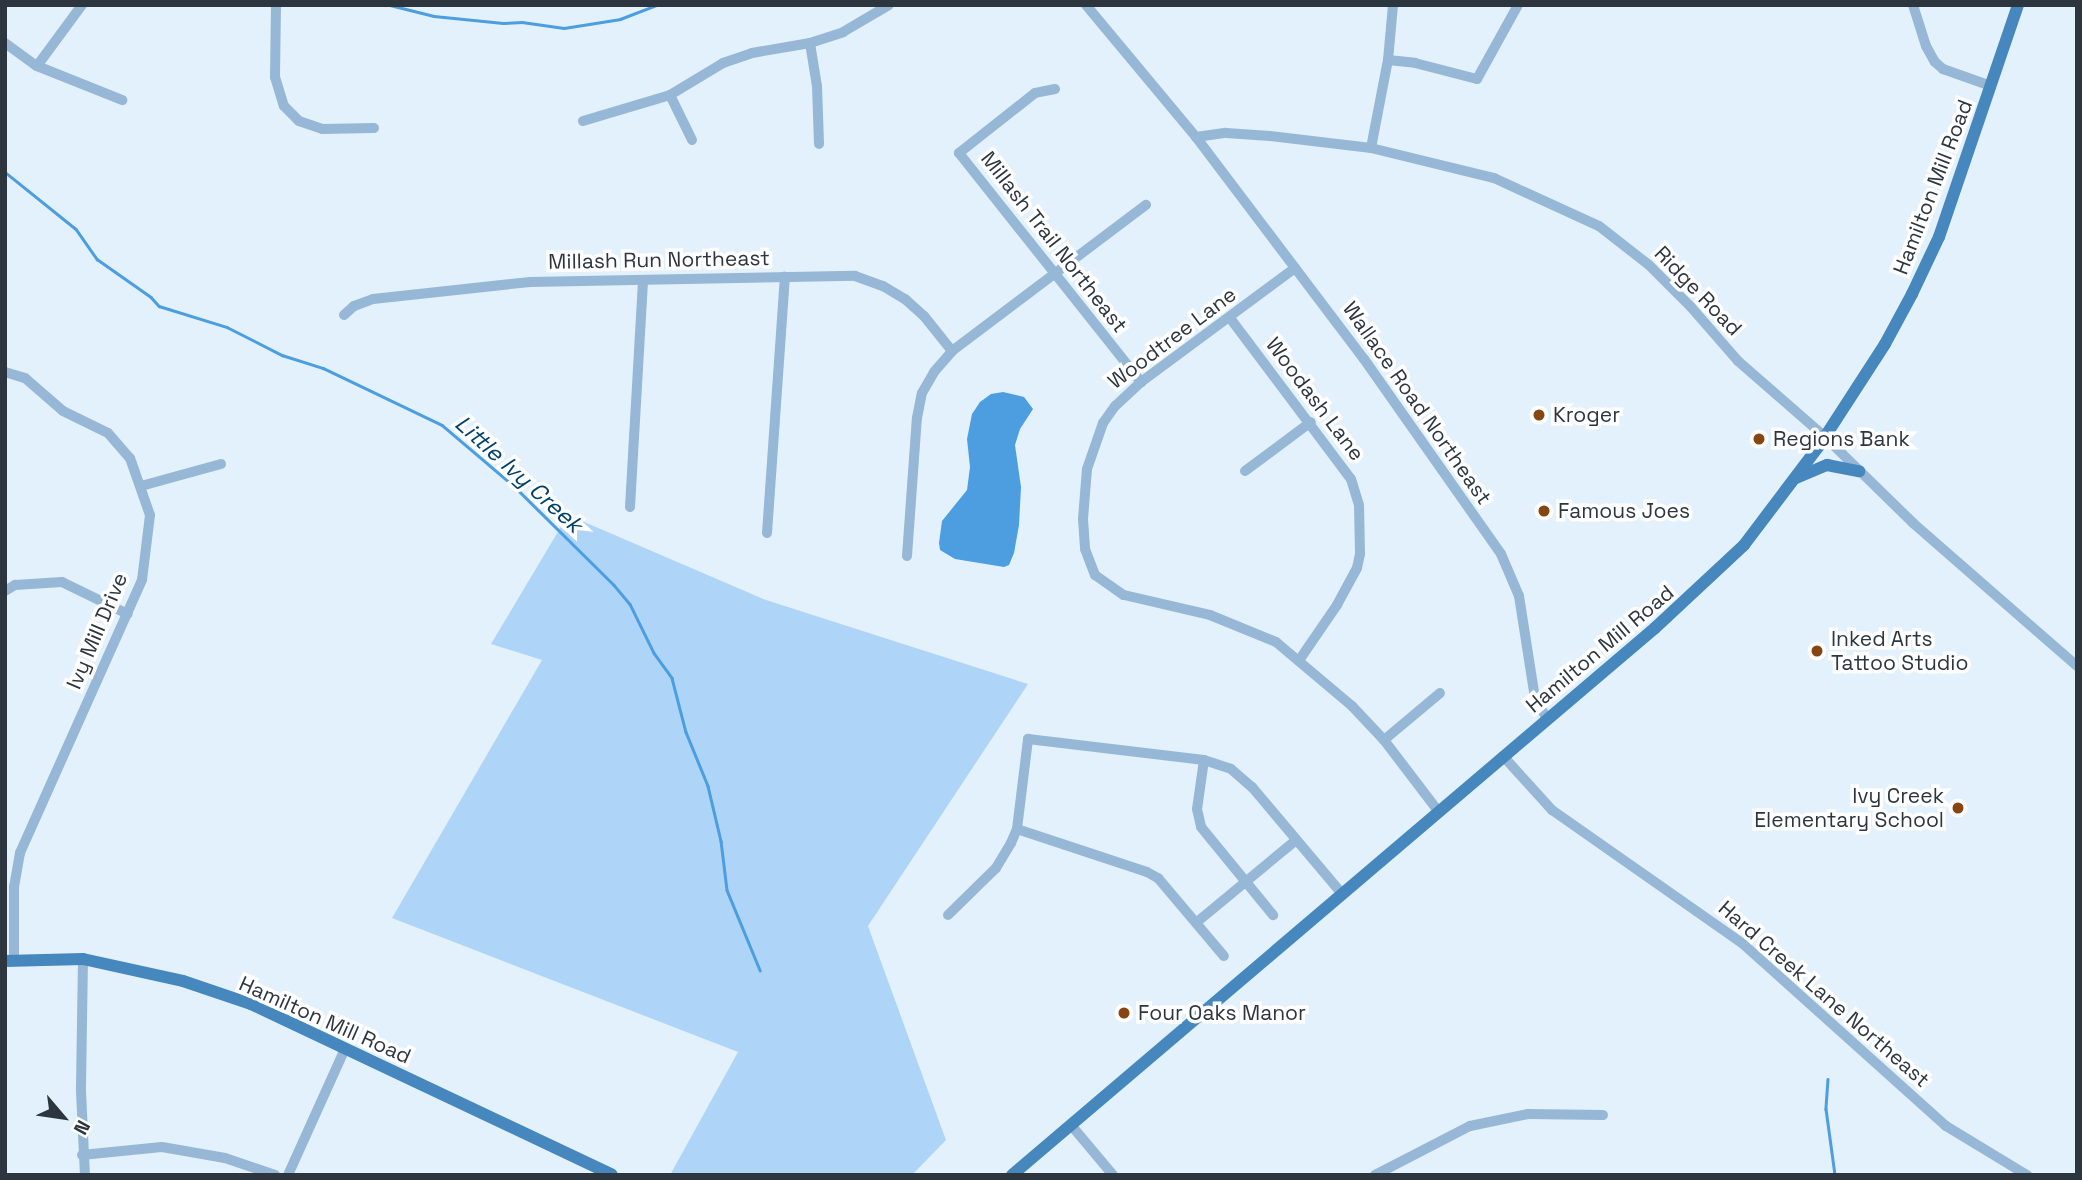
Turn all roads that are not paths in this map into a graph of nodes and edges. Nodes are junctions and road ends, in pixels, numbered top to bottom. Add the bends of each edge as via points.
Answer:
1 (82, 5) edge
2 (276, 5) edge
3 (889, 5) edge
4 (1086, 5) edge
5 (1393, 5) edge
6 (1518, 5) edge
7 (1913, 5) edge
8 (2018, 5) edge
9 (5, 43) edge
10 (810, 43) junction
11 (1388, 60) junction
12 (37, 66) junction
13 (1991, 86) junction
14 (1055, 89) dead end
15 (670, 95) junction
16 (122, 100) dead end
17 (583, 121) dead end
18 (374, 128) dead end
19 (1196, 137) junction
20 (692, 139) dead end
21 (819, 144) dead end
22 (1371, 148) junction
23 (1146, 205) dead end
24 (1295, 268) junction
25 (1055, 275) junction
26 (785, 277) junction
27 (643, 280) junction
28 (344, 315) dead end
29 (1230, 318) junction
30 (952, 351) junction
31 (5, 372) edge
32 (1141, 382) junction
33 (1311, 422) junction
34 (1825, 437) junction
35 (221, 464) dead end
36 (1245, 471) dead end
37 (1859, 471) junction
38 (1796, 479) junction
39 (141, 485) junction
40 (629, 507) dead end
41 (767, 533) dead end
42 (907, 556) dead end
43 (5, 591) edge
44 (128, 614) junction
45 (1300, 659) junction
46 (2077, 666) edge
47 (1440, 693) dead end
48 (1547, 719) junction
49 (1384, 740) junction
50 (1503, 756) junction
51 (1204, 760) junction
52 (1438, 811) junction
53 (1017, 830) junction
54 (1295, 841) junction
55 (1245, 882) junction
56 (1342, 894) junction
57 (948, 915) dead end
58 (1273, 915) dead end
59 (1197, 922) junction
60 (1224, 956) dead end
61 (83, 959) junction
62 (9, 961) edge
63 (345, 1049) junction
64 (1603, 1115) dead end
65 (1071, 1125) junction
66 (82, 1155) junction
67 (85, 1175) edge
68 (275, 1175) edge
69 (288, 1175) edge
70 (612, 1175) edge
71 (1012, 1175) edge
72 (1113, 1175) edge
73 (1375, 1175) edge
74 (2027, 1175) edge

1 - 12 street
2 - 18 street via 275,77 284,106 299,121 322,128
3 - 10 street via 843,32
4 - 19 street, Wallace Road Northeast
5 - 11 street
6 - 11 street via 1477,79
7 - 13 street via 1935,62
8 - 13 main road, Hamilton Mill Road
9 - 12 street
10 - 15 street via 723,63
10 - 21 street
11 - 22 street
12 - 16 street
13 - 34 main road, Hamilton Mill Road via 1928,260 1885,344
14 - 25 street, Millash Trail Northeast via 1035,93 959,153
15 - 17 street
15 - 20 street
19 - 22 street, Ridge Road via 1226,133
19 - 24 street, Wallace Road Northeast
22 - 34 street, Ridge Road via 1493,178 1599,226 1649,265 1738,361
23 - 25 street
24 - 29 street, Woodtree Lane
24 - 48 street, Wallace Road Northeast via 1501,554 1519,596 1535,698
25 - 30 street
25 - 32 street, Millash Trail Northeast
26 - 27 street, Millash Run Northeast
26 - 30 street, Millash Run Northeast via 855,276 883,286 905,299
26 - 41 street
27 - 28 street, Millash Run Northeast via 530,282 373,299
27 - 40 street
29 - 32 street, Woodtree Lane
29 - 33 street, Woodash Lane
30 - 42 street via 922,393
31 - 39 street, Ivy Mill Drive via 25,379 64,411 108,433 130,458
32 - 45 street, Woodtree Lane via 1103,423 1087,469 1084,549 1095,575 1124,595 1232,622
33 - 36 street
33 - 45 street, Woodash Lane via 1351,479 1359,505 1360,554 1351,582
34 - 37 street, Ridge Road
34 - 38 main road, Hamilton Mill Road
35 - 39 street
37 - 38 main road via 1827,465
37 - 46 street, Ridge Road via 1975,580
38 - 48 main road, Hamilton Mill Road via 1731,558
39 - 44 street, Ivy Mill Drive via 150,516 142,580
43 - 44 street via 15,585 62,582
44 - 62 street, Ivy Mill Drive via 20,853
45 - 49 street, Woodtree Lane
47 - 49 street
48 - 50 main road, Hamilton Mill Road
49 - 52 street, Woodtree Lane
50 - 52 main road, Hamilton Mill Road
50 - 74 street, Hard Creek Lane Northeast via 1552,810 1742,943 1946,1126
51 - 53 street via 1028,739
51 - 54 street via 1242,777
51 - 55 street via 1198,819
52 - 56 main road, Hamilton Mill Road
53 - 57 street via 996,868
53 - 59 street via 1147,872 1169,889
54 - 55 street
54 - 56 street
55 - 58 street
55 - 59 street
56 - 65 main road, Hamilton Mill Road
59 - 60 street
61 - 62 main road, Hamilton Mill Road
61 - 63 main road, Hamilton Mill Road via 190,983 251,1004
61 - 66 street
63 - 69 street
63 - 70 main road, Hamilton Mill Road
64 - 73 street via 1528,1114 1469,1126
65 - 71 main road, Hamilton Mill Road
65 - 72 street
66 - 67 street
66 - 68 street via 162,1147 225,1158

